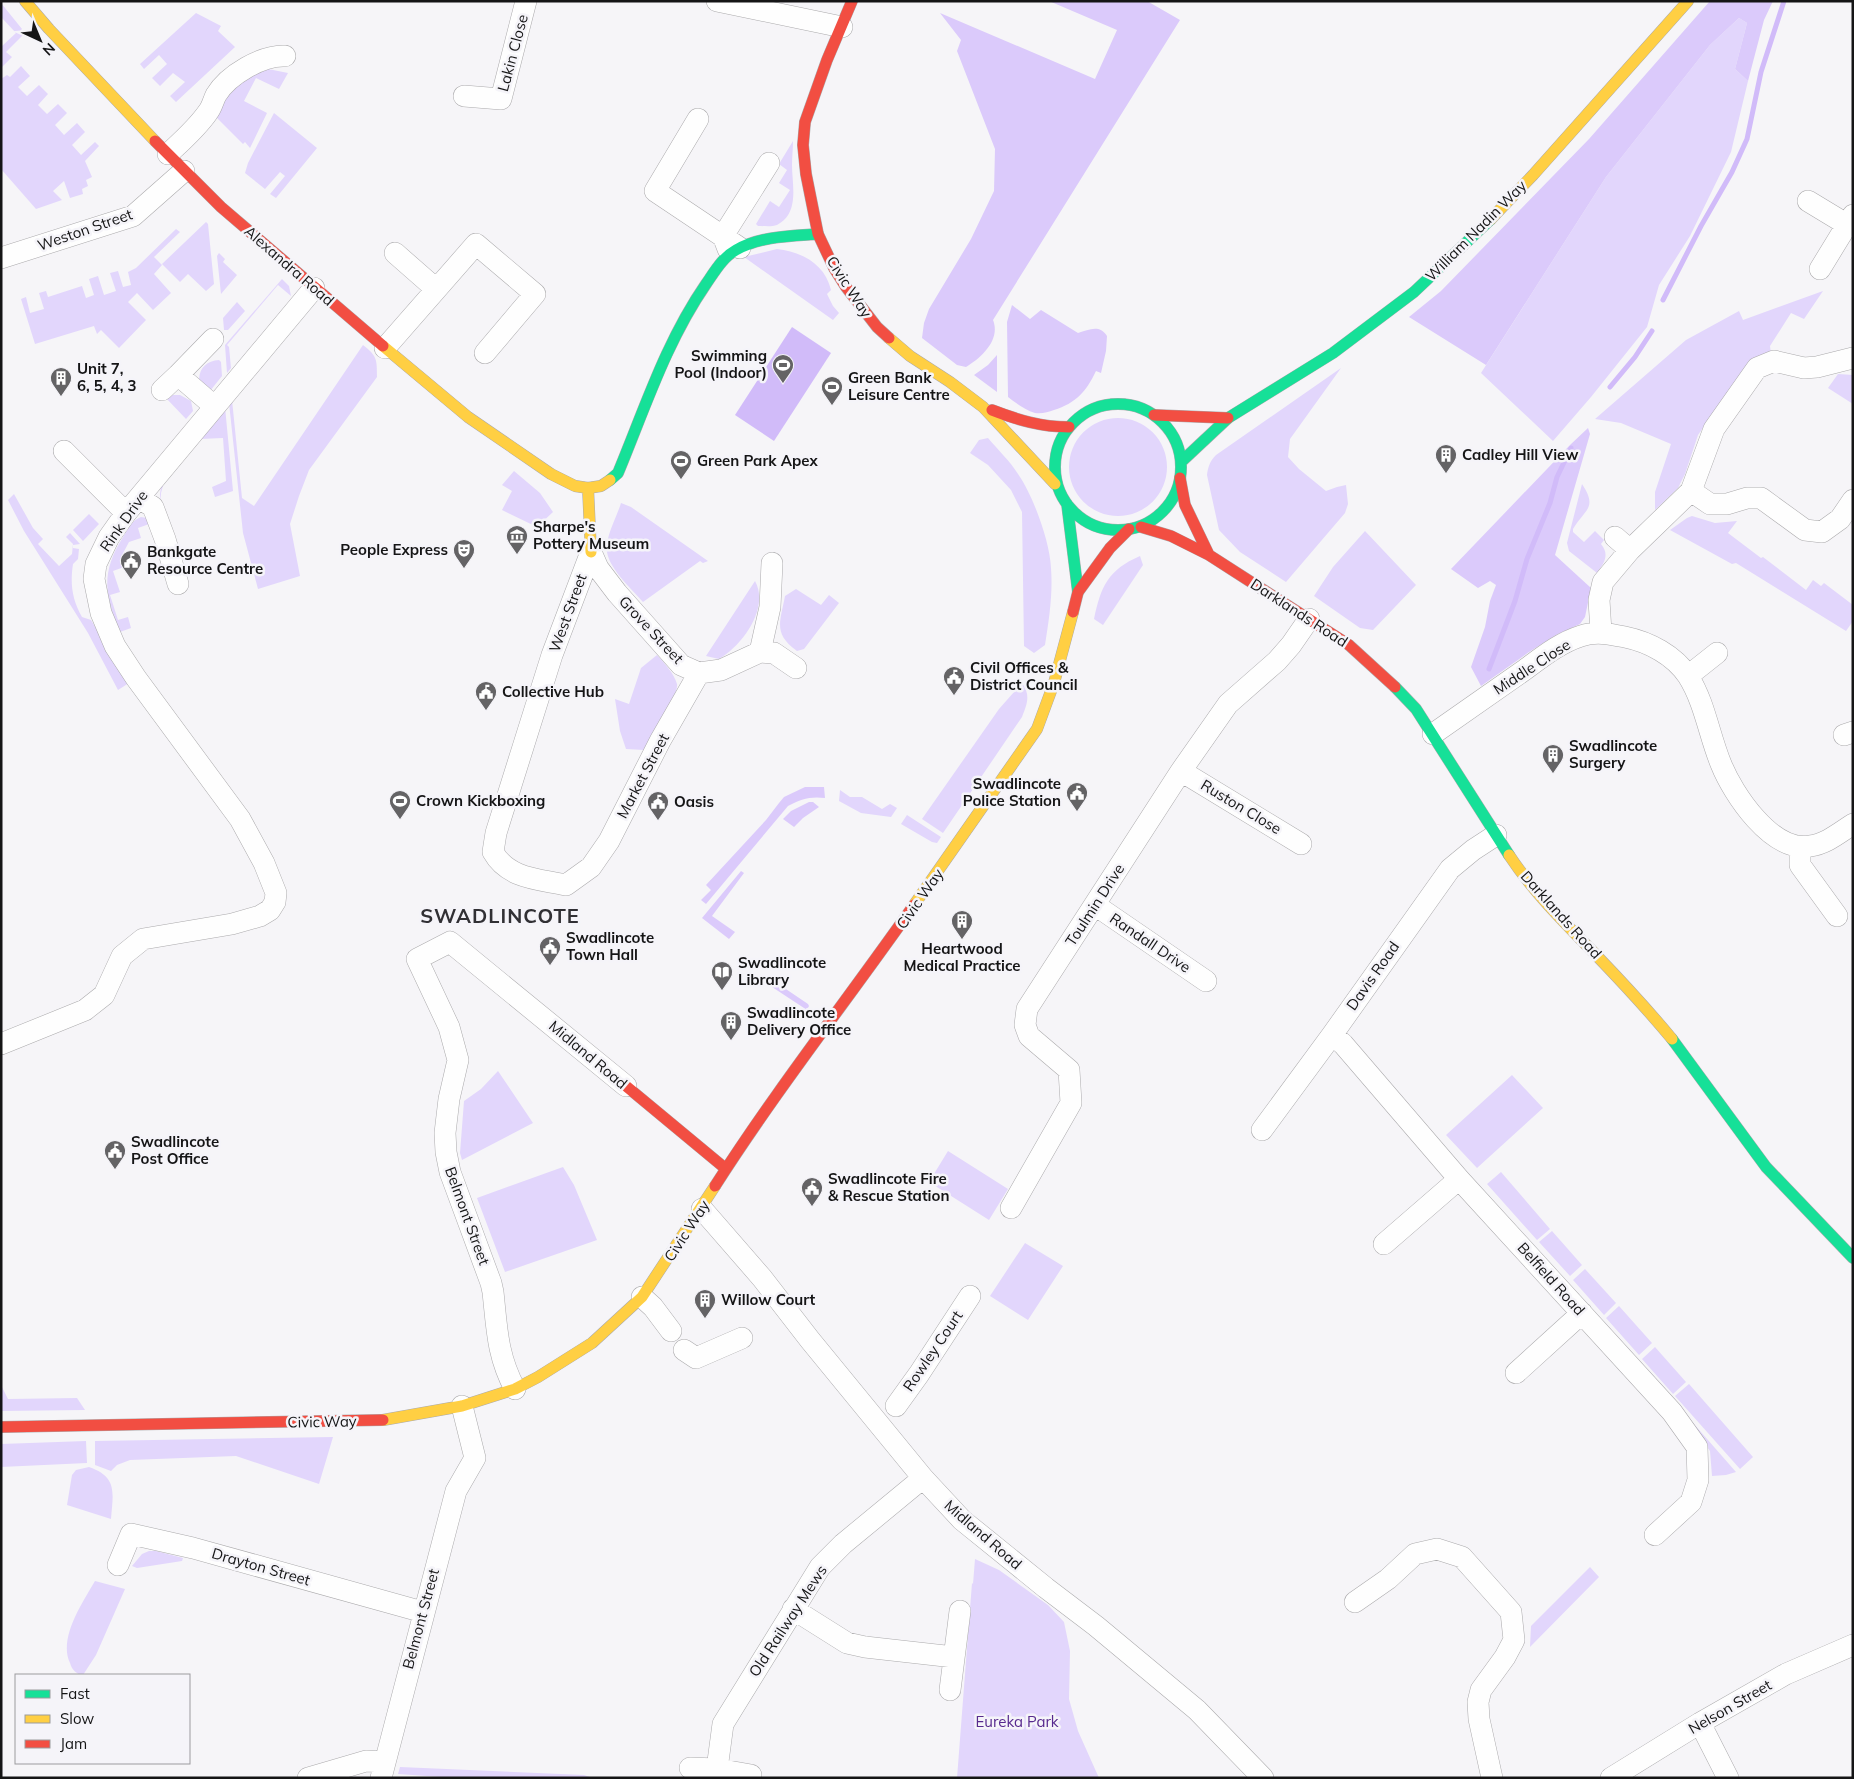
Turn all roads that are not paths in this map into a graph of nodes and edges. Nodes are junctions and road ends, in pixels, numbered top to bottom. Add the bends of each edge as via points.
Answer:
1 (25, 1) edge
2 (526, 1) edge
3 (718, 1) edge
4 (852, 1) edge
5 (1688, 1) edge
6 (842, 27) junction
7 (284, 56) dead end
8 (464, 96) dead end
9 (698, 119) dead end
10 (168, 154) junction
11 (769, 163) dead end
12 (184, 171) junction
13 (1808, 201) dead end
14 (1850, 220) edge
15 (818, 234) junction
16 (731, 246) junction
17 (395, 253) dead end
18 (1, 258) edge
19 (1820, 269) dead end
20 (314, 288) junction
21 (436, 288) junction
22 (213, 339) dead end
23 (385, 348) junction
24 (485, 353) dead end
25 (1853, 358) edge
26 (178, 375) junction
27 (162, 390) dead end
28 (214, 406) junction
29 (983, 407) junction
30 (1154, 414) junction
31 (1228, 418) junction
32 (1069, 427) junction
33 (64, 451) dead end
34 (1181, 462) junction
35 (1180, 478) junction
36 (1056, 484) junction
37 (588, 488) junction
38 (1691, 491) junction
39 (1853, 500) edge
40 (1067, 504) junction
41 (132, 505) junction
42 (1141, 527) junction
43 (1128, 529) junction
44 (591, 552) junction
45 (1209, 555) junction
46 (772, 563) dead end
47 (178, 584) dead end
48 (1078, 592) junction
49 (1308, 619) junction
50 (1601, 632) junction
51 (760, 652) junction
52 (1717, 652) dead end
53 (796, 668) dead end
54 (699, 673) junction
55 (1688, 676) junction
56 (1434, 734) junction
57 (1181, 771) junction
58 (1853, 824) edge
59 (1496, 835) junction
60 (1301, 844) dead end
61 (1800, 847) junction
62 (581, 875) joint
63 (1095, 905) junction
64 (1837, 916) dead end
65 (417, 959) joint
66 (1206, 981) dead end
67 (1332, 1036) junction
68 (1, 1044) edge
69 (626, 1086) joint
70 (1262, 1130) dead end
71 (726, 1168) junction
72 (1459, 1179) junction
73 (1012, 1208) dead end
74 (702, 1209) junction
75 (1384, 1244) dead end
76 (1853, 1258) edge
77 (970, 1296) dead end
78 (642, 1297) junction
79 (1582, 1313) junction
80 (671, 1331) dead end
81 (742, 1338) dead end
82 (684, 1350) dead end
83 (1516, 1373) dead end
84 (515, 1389) junction
85 (462, 1406) junction
86 (896, 1406) dead end
87 (1, 1426) edge
88 (923, 1478) junction
89 (1655, 1535) dead end
90 (118, 1565) dead end
91 (1355, 1602) dead end
92 (794, 1609) junction
93 (960, 1611) dead end
94 (423, 1612) junction
95 (1853, 1645) edge
96 (954, 1657) junction
97 (950, 1690) dead end
98 (1700, 1724) junction
99 (690, 1768) dead end
100 (717, 1769) junction
101 (383, 1770) edge
102 (751, 1775) dead end
103 (308, 1778) edge
104 (1263, 1778) edge
105 (1492, 1778) edge
106 (1611, 1778) edge
107 (1728, 1778) edge

1 - 10 street, Alexandra Road
2 - 8 street, Lakin Close via 501,99
3 - 6 street
4 - 6 street, Civic Way
5 - 31 street, William Nadin Way via 1533,175 1414,292 1333,353
6 - 15 street, Civic Way via 826,60 805,122 806,174
7 - 10 street via 267,58 234,76 217,94 198,125
9 - 16 street via 655,191
10 - 12 street, Alexandra Road
11 - 16 street
12 - 18 street, Weston Street via 133,216
12 - 20 street, Alexandra Road
13 - 14 street
14 - 19 street
15 - 16 street
15 - 29 street, Civic Way via 846,287 877,327 910,356
16 - 37 street via 698,296 666,356 618,473 602,486
17 - 21 street
20 - 23 street, Alexandra Road
20 - 28 street, Rink Drive
21 - 23 street
21 - 24 street via 476,244 535,294
22 - 26 street
23 - 37 street, Alexandra Road via 468,417 518,452 563,481
25 - 38 street via 1817,367 1774,362 1757,368 1714,429
26 - 27 street
26 - 28 street
28 - 41 street, Rink Drive
29 - 32 street, Civic Way via 1029,425
29 - 36 street, Civic Way
30 - 31 street
30 - 32 street via 1140,406 1110,402 1094,407
30 - 34 street via 1178,448
31 - 34 street, William Nadin Way
32 - 36 street via 1060,438 1056,451
33 - 41 street
34 - 35 street
35 - 42 street via 1167,507 1157,518
35 - 45 street via 1185,505
36 - 40 street
37 - 44 street, West Street
38 - 39 street via 1710,504 1761,498 1805,530 1822,532 1840,519
38 - 50 street via 1623,543 1603,582 1599,600
40 - 43 street via 1092,525 1110,530
40 - 48 street, Civic Way
41 - 47 street via 153,508
41 - 68 street, Rink Drive via 101,550 96,564 96,596 104,621 136,678 240,819 272,881 276,893 274,902 270,910 260,916 232,924 142,939 122,956 104,995 85,1010
42 - 43 street
42 - 45 street, Darklands Road via 1171,536
43 - 48 street, Civic Way
44 - 54 street, Grove Street via 598,568 617,593 668,651 681,665
44 - 62 street, West Street via 536,704 493,852 506,869 518,875 566,885
45 - 49 street, Darklands Road
46 - 51 street via 770,607
48 - 71 street, Civic Way via 1054,684 1037,730 935,878
49 - 56 street, Darklands Road via 1363,657 1416,709
49 - 57 street, Toulmin Drive via 1277,660 1228,704
50 - 55 street, Middle Close via 1640,640 1677,662
50 - 56 street, Middle Close via 1581,636 1557,647
51 - 53 street via 774,653
51 - 54 street, Grove Street via 721,670
52 - 55 street
54 - 62 street, Market Street via 609,841 591,867
55 - 61 street, Middle Close via 1701,700 1721,766 1742,802 1762,826 1778,838
56 - 59 street, Darklands Road
57 - 60 street, Ruston Close
57 - 63 street, Toulmin Drive
58 - 61 street via 1829,840
59 - 67 street, Davis Road via 1450,868
59 - 76 street, Darklands Road via 1549,906 1674,1041 1766,1166
61 - 64 street via 1800,865
63 - 66 street, Randall Drive
63 - 73 street, Toulmin Drive via 1027,1009 1025,1025 1029,1036 1069,1070 1071,1104
65 - 69 street, Midland Road via 450,942
65 - 84 street, Belmont Street via 449,1027 458,1060 449,1099 446,1152 450,1172 494,1292 500,1354
67 - 70 street, Davis Road
67 - 72 street, Belfield Road via 1343,1044
69 - 71 street, Midland Road
71 - 74 street, Civic Way
72 - 75 street
72 - 79 street, Belfield Road
74 - 78 street, Civic Way
74 - 88 street, Midland Road via 762,1278
77 - 86 street, Rowley Court
78 - 80 street
78 - 84 street, Civic Way via 592,1343
79 - 83 street
79 - 89 street, Belfield Road via 1672,1412 1697,1447 1698,1480 1691,1502
81 - 82 street via 696,1358
84 - 85 street, Civic Way
85 - 87 street, Civic Way via 377,1421
85 - 94 street, Belmont Street via 475,1458 456,1491
88 - 92 street, Old Railway Mews via 820,1567
88 - 104 street, Midland Road via 962,1520 1198,1711
90 - 94 street, Drayton Street via 131,1534
91 - 105 street via 1388,1579 1415,1554 1438,1549 1462,1556 1511,1612 1514,1640 1481,1690 1478,1702
92 - 96 street via 847,1643
92 - 100 street, Old Railway Mews via 723,1724
93 - 96 street
94 - 101 street, Belmont Street
95 - 98 street, Nelson Street via 1786,1674
96 - 97 street
98 - 106 street, Nelson Street
98 - 107 street
99 - 100 street
100 - 102 street
101 - 103 street via 366,1761

